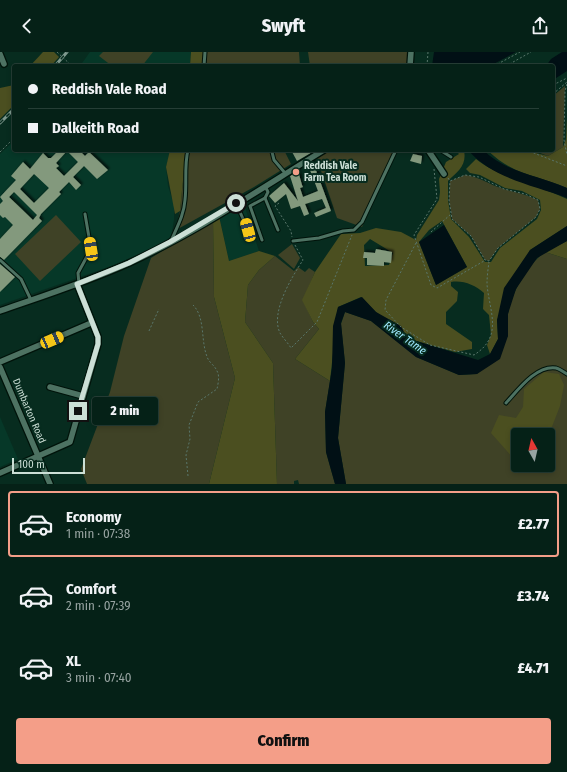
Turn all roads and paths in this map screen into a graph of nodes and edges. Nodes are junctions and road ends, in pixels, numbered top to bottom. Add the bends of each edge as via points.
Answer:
1 (7, 52) edge
2 (57, 52) edge
3 (205, 52) edge
4 (411, 52) edge
5 (428, 52) edge
6 (520, 52) edge
7 (531, 52) edge
8 (0, 54) edge
9 (4, 64) edge
10 (70, 64) edge
11 (204, 64) edge
12 (410, 64) edge
13 (427, 64) edge
14 (498, 64) edge
15 (510, 64) edge
16 (567, 78) edge
17 (567, 83) edge
18 (555, 84) edge
19 (555, 92) edge
20 (12, 140) edge
21 (0, 152) edge
22 (188, 152) edge
23 (272, 152) dead end
24 (321, 152) edge
25 (395, 152) edge
26 (429, 152) edge
27 (443, 152) edge
28 (531, 152) edge
29 (567, 155) edge
30 (432, 156) junction
31 (451, 157) dead end
32 (567, 166) edge
33 (285, 173) junction
34 (444, 174) joint
35 (450, 181) junction
36 (265, 186) junction
37 (265, 198) junction
38 (236, 203) junction
39 (279, 204) dead end
40 (85, 214) dead end
41 (452, 214) junction
42 (248, 230) dead end
43 (278, 230) dead end
44 (354, 230) junction
45 (431, 232) dead end
46 (262, 240) dead end
47 (293, 241) junction
48 (170, 242) junction
49 (416, 244) junction
50 (0, 260) edge
51 (484, 260) junction
52 (489, 261) junction
53 (78, 284) junction
54 (30, 300) junction
55 (194, 305) dead end
56 (159, 309) dead end
57 (0, 311) edge
58 (91, 323) junction
59 (149, 331) dead end
60 (0, 362) edge
61 (0, 367) edge
62 (567, 374) edge
63 (50, 387) dead end
64 (83, 396) junction
65 (506, 403) dead end
66 (38, 457) junction
67 (0, 473) edge
68 (188, 476) dead end
69 (50, 484) edge

1 - 8 street
2 - 10 path, bridge
3 - 11 lane
4 - 12 street
5 - 13 path
6 - 14 path
7 - 15 path
8 - 9 street
16 - 18 path
17 - 19 path
17 - 29 path via 564,140
20 - 21 path
22 - 48 lane via 182,217
23 - 33 lane via 274,160
24 - 33 street
25 - 44 lane via 362,222
26 - 30 street
27 - 31 lane
28 - 32 path
30 - 34 street
30 - 49 path via 437,199 414,235
33 - 36 street
34 - 35 path
35 - 41 path via 449,200
35 - 52 path via 465,175 479,177 504,189 538,200 540,209 536,217 498,248
36 - 37 lane via 268,192
36 - 38 street
37 - 43 lane
37 - 46 lane via 250,206
38 - 42 lane
38 - 48 street
39 - 47 path via 276,206 291,231
40 - 53 lane via 91,249 78,273
41 - 45 path
41 - 51 path via 452,218 471,236
44 - 47 lane
44 - 47 path via 318,322 291,348 280,332 278,320 289,282 303,260
48 - 53 street via 129,263
49 - 51 path via 430,285 437,288
49 - 52 path via 386,300 386,310 401,327 430,345 474,354 487,344 494,323 487,283
50 - 54 lane via 21,279
51 - 52 path
53 - 54 street
53 - 58 street
54 - 57 street
55 - 68 path via 201,315 202,338 208,359 218,371 218,380 217,389 198,402 191,418 186,455
56 - 59 path
58 - 60 street
58 - 64 street via 98,337 98,344
61 - 66 street, Dumbarton Road
62 - 65 lane via 556,368 541,370
63 - 64 street
64 - 66 street via 70,442
66 - 67 street
66 - 69 street, Dumbarton Road

